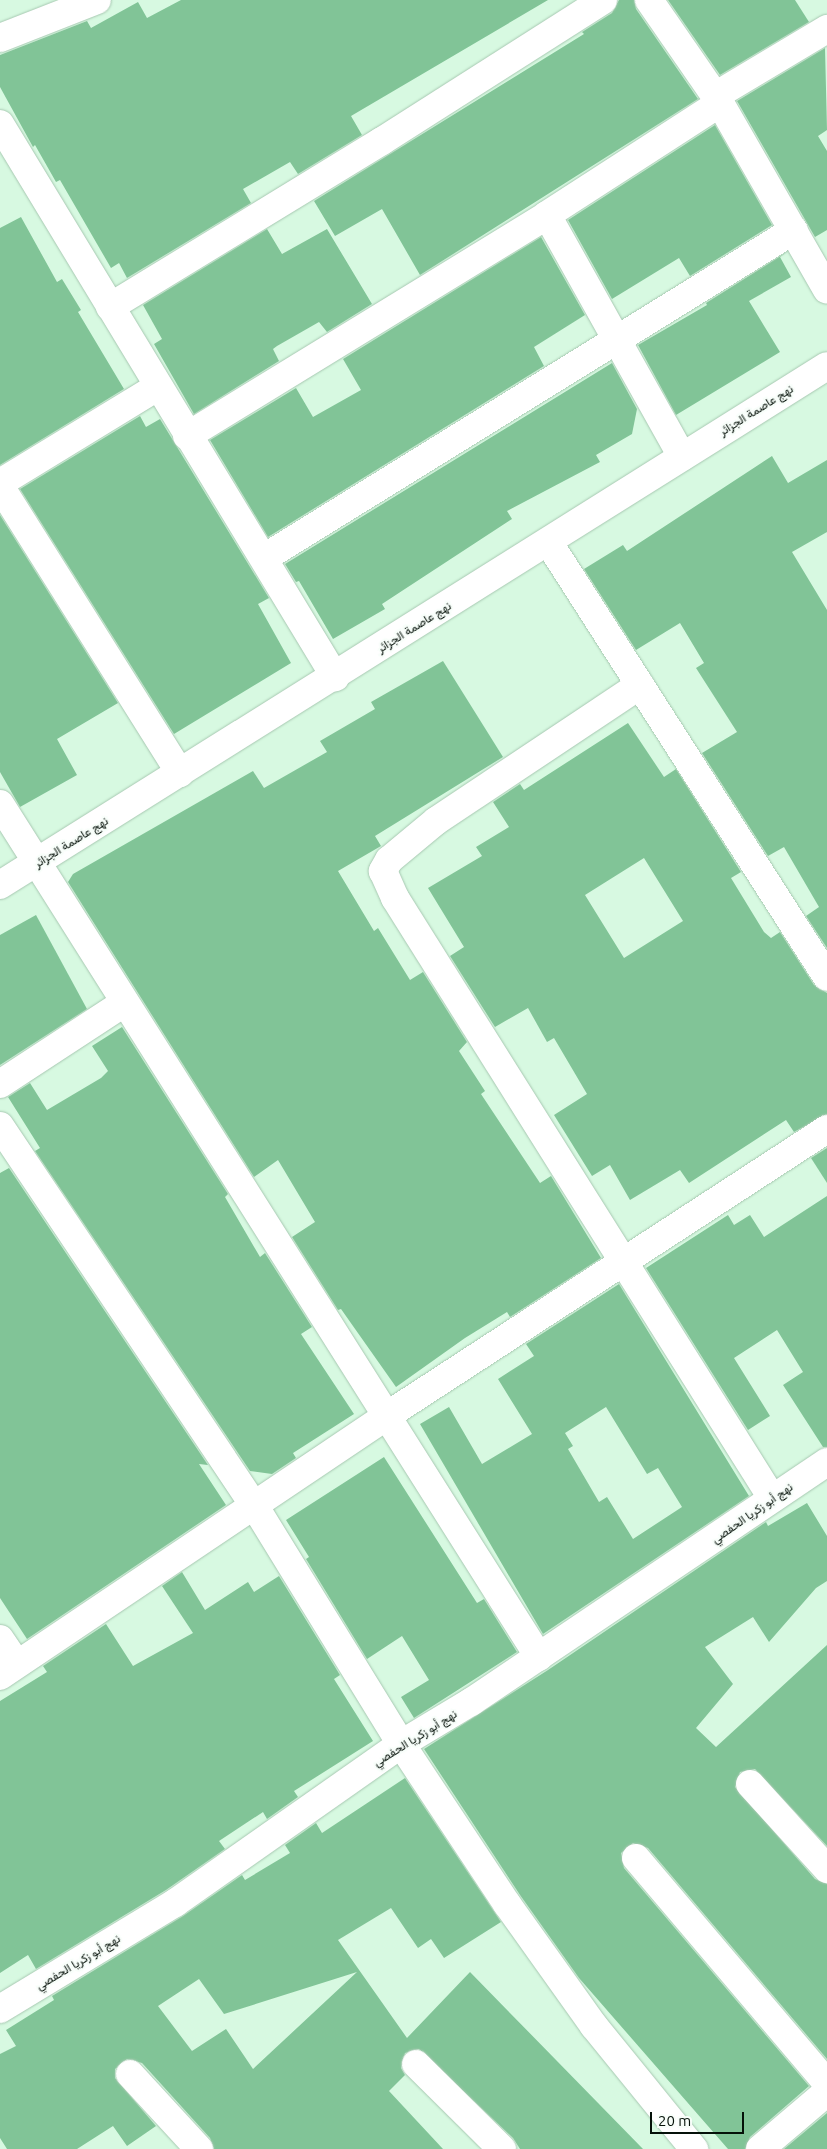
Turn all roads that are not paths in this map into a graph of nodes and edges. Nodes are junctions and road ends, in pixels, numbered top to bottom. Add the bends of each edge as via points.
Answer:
1 (97, 0) edge
2 (603, 0) edge
3 (649, 0) edge
4 (827, 29) edge
5 (0, 38) edge
6 (718, 100) junction
7 (0, 124) edge
8 (547, 215) junction
9 (794, 230) junction
10 (827, 290) edge
11 (110, 307) junction
12 (616, 339) junction
13 (827, 366) edge
14 (157, 387) junction
15 (187, 436) junction
16 (682, 457) junction
17 (0, 485) edge
18 (549, 543) junction
19 (264, 558) junction
20 (335, 677) junction
21 (640, 685) junction
22 (180, 773) junction
23 (0, 804) edge
24 (38, 863) junction
25 (0, 885) edge
26 (827, 977) edge
27 (124, 1003) junction
28 (0, 1084) edge
29 (0, 1126) edge
30 (827, 1129) edge
31 (623, 1264) junction
32 (388, 1415) junction
33 (827, 1462) edge
34 (772, 1498) junction
35 (254, 1505) junction
36 (0, 1639) edge
37 (539, 1658) junction
38 (9, 1670) edge
39 (401, 1744) junction
40 (750, 1784) dead end
41 (636, 1858) dead end
42 (827, 1869) edge
43 (0, 2009) edge
44 (416, 2064) dead end
45 (130, 2074) dead end
46 (827, 2083) edge
47 (827, 2092) edge
48 (199, 2149) edge
49 (502, 2149) edge
50 (694, 2149) edge
51 (760, 2149) edge

1 - 5 street
2 - 11 street via 382,141
3 - 6 street
4 - 6 street
6 - 8 street
6 - 9 street
7 - 11 street
8 - 12 street
8 - 15 street
9 - 10 street
9 - 12 street
11 - 14 street
12 - 16 street
12 - 19 street
13 - 16 street, نهج عاصمة الجزائر
14 - 15 street
14 - 17 street
15 - 19 street
16 - 18 street, نهج عاصمة الجزائر
17 - 22 street
18 - 20 street, نهج عاصمة الجزائر
18 - 21 street
19 - 20 street
20 - 22 street, نهج عاصمة الجزائر
21 - 26 street
21 - 31 street via 436,821 389,860 383,871 387,885
22 - 24 street, نهج عاصمة الجزائر
23 - 24 street
24 - 25 street, نهج عاصمة الجزائر
24 - 27 street
27 - 28 street
27 - 32 street
29 - 35 street
30 - 31 street
31 - 32 street
31 - 34 street
32 - 35 street
32 - 37 street
33 - 34 street, نهج أبو زكريا الحفصي
34 - 37 street, نهج أبو زكريا الحفصي
35 - 38 street
35 - 39 street
36 - 38 street
37 - 39 street, نهج أبو زكريا الحفصي
39 - 43 street, نهج أبو زكريا الحفصي via 175,1903
39 - 50 street via 506,1904 588,2018
40 - 42 street
41 - 46 street
44 - 49 street
45 - 48 street
47 - 51 street

